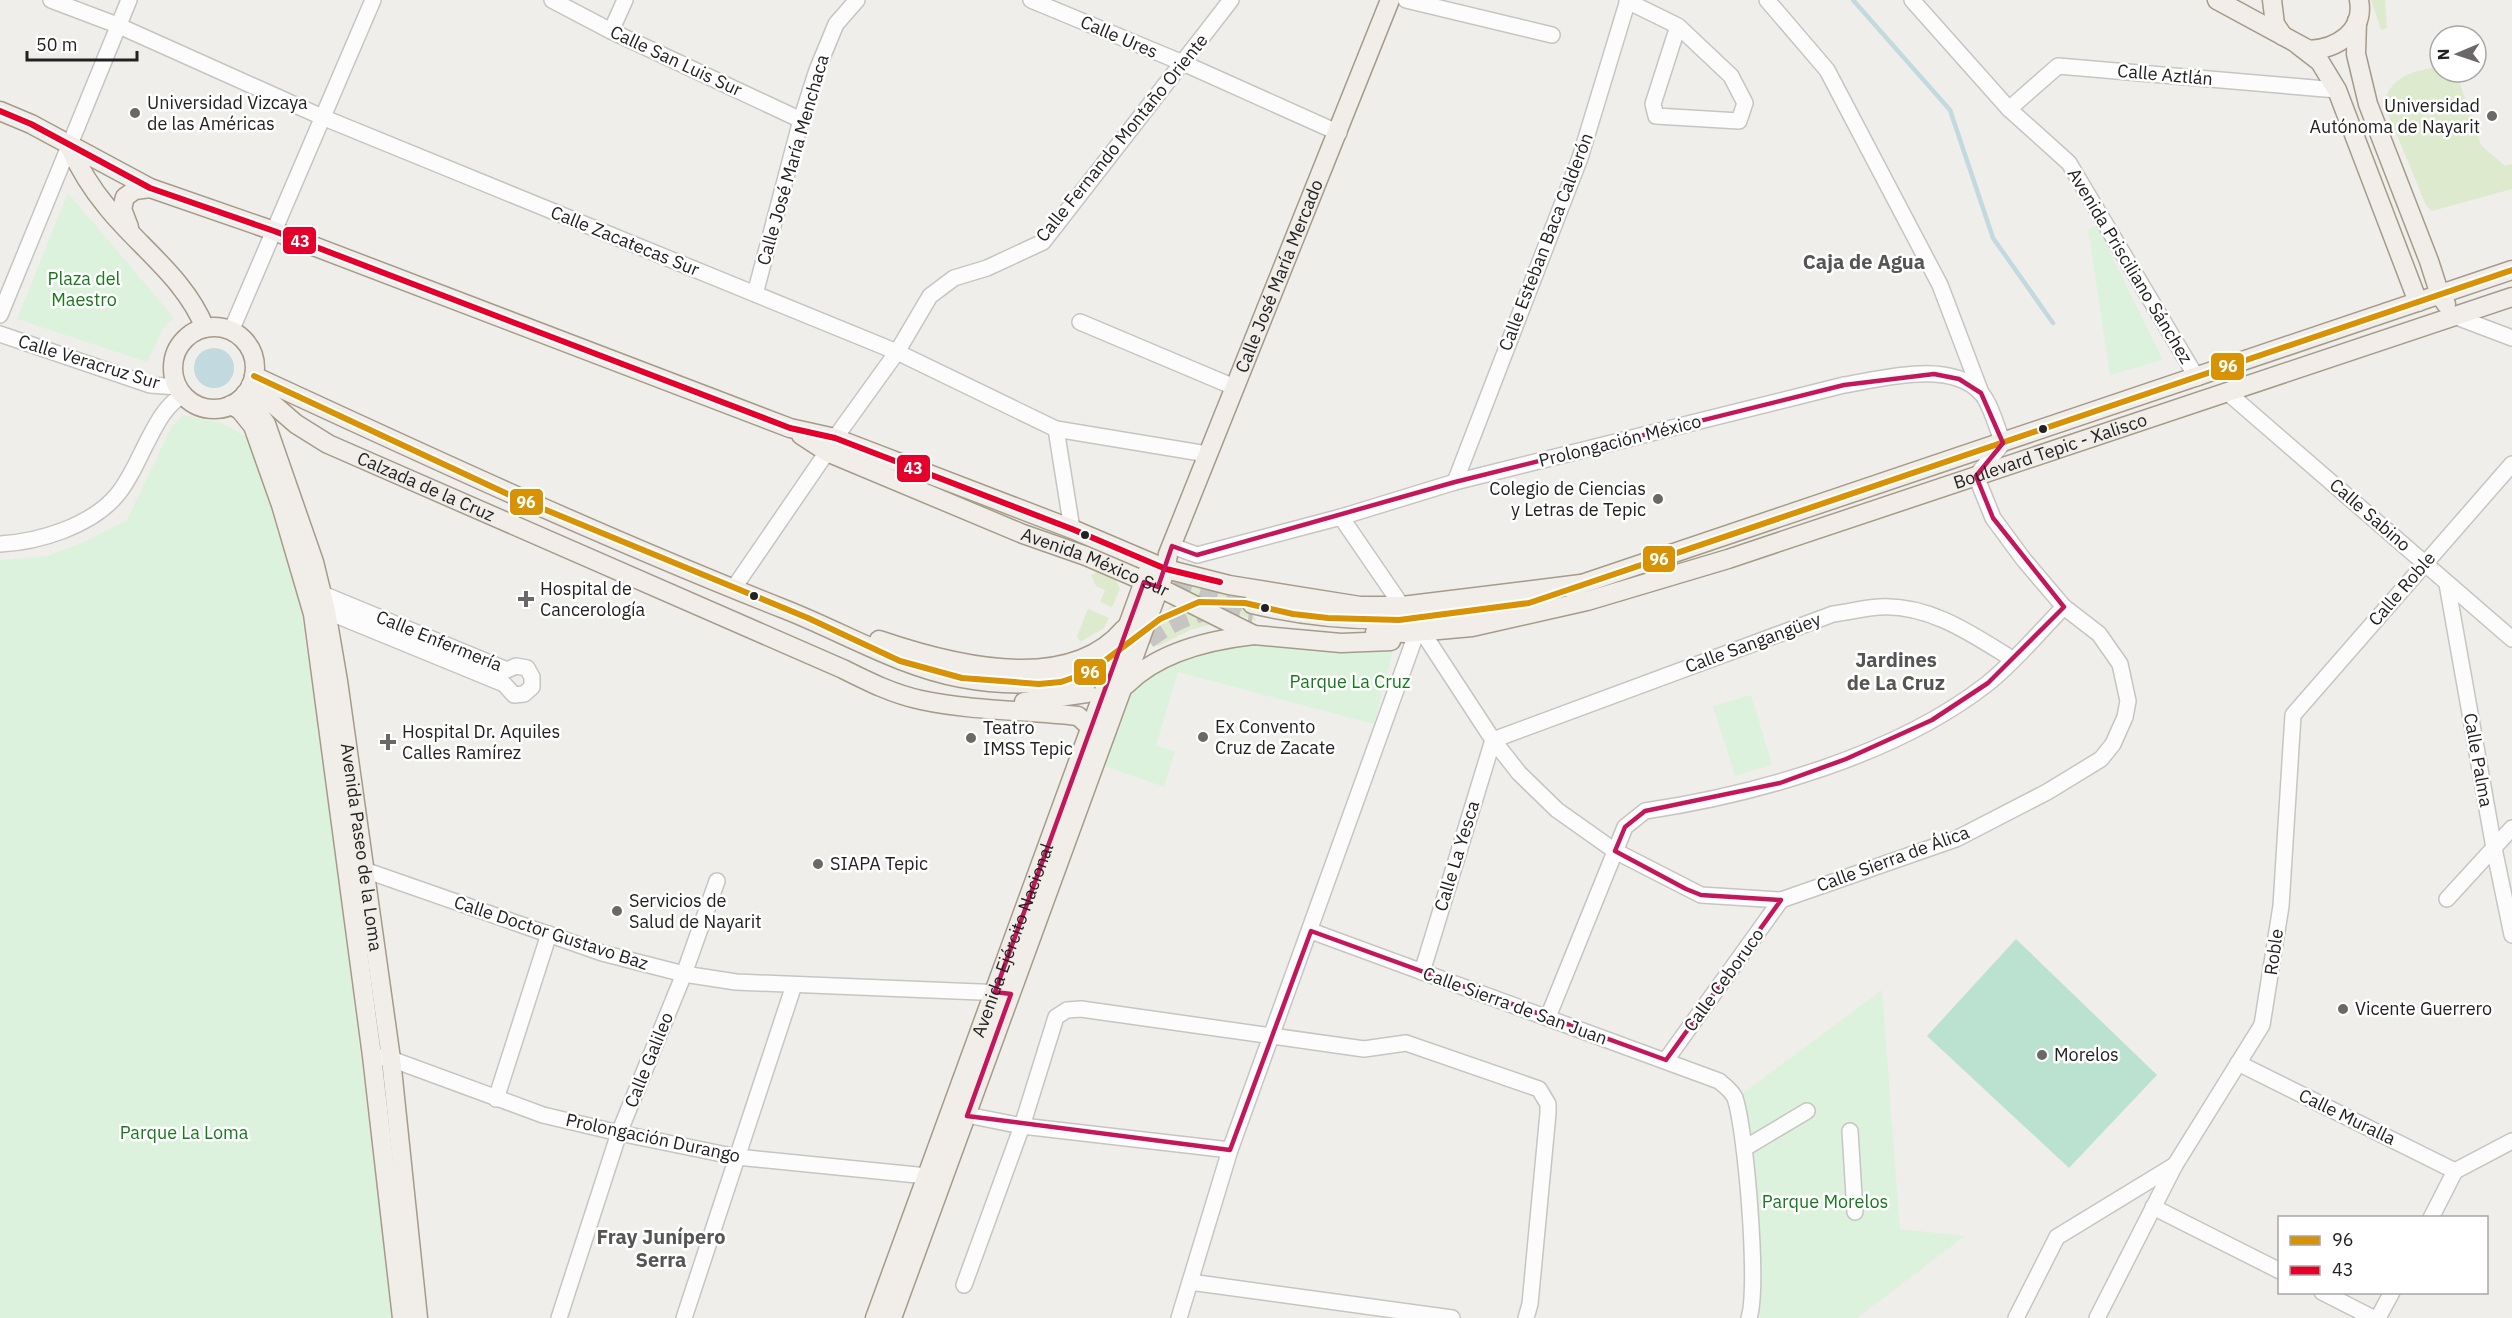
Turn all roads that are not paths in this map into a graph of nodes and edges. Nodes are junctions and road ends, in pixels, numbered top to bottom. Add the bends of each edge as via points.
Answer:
1 (51, 0) edge
2 (129, 0) edge
3 (373, 0) edge
4 (552, 0) edge
5 (625, 0) edge
6 (857, 0) edge
7 (1031, 0) edge
8 (1231, 0) edge
9 (1390, 0) edge
10 (1406, 0) edge
11 (1767, 0) edge
12 (1912, 0) edge
13 (2217, 0) edge
14 (2272, 0) edge
15 (2358, 0) edge
16 (1627, 1) edge
17 (2357, 21) junction
18 (117, 25) junction
19 (1678, 26) junction
20 (611, 31) junction
21 (1552, 34) dead end
22 (2290, 41) junction
23 (1183, 63) junction
24 (2337, 90) junction
25 (2009, 109) junction
26 (0, 111) edge
27 (322, 117) junction
28 (801, 120) junction
29 (1339, 133) junction
30 (68, 144) junction
31 (150, 189) junction
32 (274, 231) junction
33 (134, 236) junction
34 (2512, 270) edge
35 (755, 294) junction
36 (2440, 295) junction
37 (2512, 297) edge
38 (2418, 302) junction
39 (0, 315) edge
40 (2454, 315) junction
41 (1080, 322) dead end
42 (205, 328) junction
43 (231, 331) junction
44 (0, 334) edge
45 (2512, 338) edge
46 (897, 352) junction
47 (2197, 378) junction
48 (1234, 387) junction
49 (245, 390) junction
50 (180, 391) junction
51 (2227, 392) junction
52 (1981, 393) junction
53 (790, 428) junction
54 (1056, 429) junction
55 (2003, 443) junction
56 (831, 445) junction
57 (1207, 454) junction
58 (2512, 464) edge
59 (1976, 476) junction
60 (1455, 482) junction
61 (1341, 517) junction
62 (584, 526) junction
63 (1072, 529) junction
64 (1048, 534) dead end
65 (0, 544) edge
66 (576, 552) junction
67 (1164, 558) junction
68 (2424, 562) junction
69 (2447, 584) junction
70 (1151, 585) junction
71 (733, 589) junction
72 (315, 590) junction
73 (1584, 592) junction
74 (1402, 606) junction
75 (2064, 607) junction
76 (1253, 609) tunnel mouth
77 (319, 613) junction
78 (808, 618) junction
79 (1129, 622) junction
80 (1254, 635) junction
81 (2512, 639) edge
82 (1421, 640) junction
83 (2013, 659) junction
84 (843, 669) junction
85 (1090, 672) tunnel mouth
86 (1120, 691) junction
87 (1087, 693) tunnel mouth
88 (2293, 715) joint
89 (1091, 728) junction
90 (1493, 740) junction
91 (2512, 828) edge
92 (2494, 848) junction
93 (1616, 851) junction
94 (356, 867) junction
95 (717, 881) dead end
96 (2447, 899) dead end
97 (1781, 900) junction
98 (1311, 931) junction
99 (549, 934) junction
100 (2512, 935) edge
101 (1422, 972) junction
102 (684, 974) junction
103 (794, 985) junction
104 (1003, 993) junction
105 (1548, 1017) junction
106 (1273, 1035) junction
107 (372, 1056) junction
108 (391, 1059) junction
109 (1666, 1060) junction
110 (2238, 1063) junction
111 (496, 1100) junction
112 (1807, 1111) dead end
113 (959, 1114) junction
114 (1022, 1126) junction
115 (1850, 1131) dead end
116 (619, 1133) junction
117 (2512, 1141) edge
118 (1745, 1148) junction
119 (1230, 1150) junction
120 (737, 1157) junction
121 (2175, 1165) junction
122 (2455, 1171) junction
123 (935, 1177) junction
124 (2153, 1207) junction
125 (1855, 1212) dead end
126 (2432, 1216) edge
127 (2278, 1270) edge
128 (1190, 1282) junction
129 (964, 1285) dead end
130 (2324, 1294) edge
131 (2391, 1294) edge
132 (2021, 1316) edge
133 (402, 1318) edge
134 (418, 1318) edge
135 (559, 1318) edge
136 (684, 1318) edge
137 (875, 1318) edge
138 (892, 1318) edge
139 (1179, 1318) edge
140 (1452, 1318) edge
141 (1526, 1318) edge
142 (1749, 1318) edge
143 (2097, 1318) edge
144 (2373, 1318) edge
145 (2379, 1318) edge

1 - 18 street, Calle Zacatecas Sur
2 - 18 street
3 - 27 street
4 - 20 street, Calle San Luis Sur
5 - 20 street
6 - 28 street, Calle José María Menchaca via 832,31
7 - 23 street, Calle Ures
8 - 23 street, Calle Fernando Montaño Oriente
9 - 29 main road, Calle José María Mercado
10 - 21 street
11 - 52 street via 1827,70 1940,285
12 - 25 street, Avenida Prisciliano Sánchez
13 - 22 main road
14 - 22 main road via 2275,24
15 - 17 main road
16 - 19 street
16 - 60 street, Calle Esteban Baca Calderón via 1580,158
17 - 22 main road via 2338,44 2324,50 2309,50
17 - 36 main road via 2356,54 2362,86
18 - 27 street, Calle Zacatecas Sur
18 - 30 street
19 - 19 street via 1731,76 1745,103 1739,121 1656,116 1653,104
20 - 28 street, Calle San Luis Sur
22 - 24 main road via 2320,62
23 - 29 street, Calle Ures
23 - 46 street, Calle Fernando Montaño Oriente via 1043,242 987,268 954,278 930,296
24 - 25 street, Calle Aztlán via 2058,66
24 - 38 main road
25 - 47 street, Avenida Prisciliano Sánchez via 2069,163
26 - 30 main road, Avenida México Sur
27 - 32 street
27 - 35 street, Calle Zacatecas Sur
28 - 35 street, Calle José María Menchaca
29 - 48 main road, Calle José María Mercado
30 - 31 main road, Avenida México Sur
30 - 33 main road via 85,179
30 - 39 street
31 - 32 main road, Avenida México Sur
31 - 33 main road via 129,192 122,202 125,220
32 - 43 street
32 - 53 main road, Avenida México Sur
33 - 42 main road via 187,291
34 - 36 main road, Boulevard Tepic - Xalisco
35 - 46 street, Calle Zacatecas Sur
36 - 38 main road, Boulevard Tepic - Xalisco
36 - 40 main road
37 - 40 main road, Boulevard Tepic - Xalisco
38 - 40 main road
38 - 47 main road, Boulevard Tepic - Xalisco
40 - 45 street
40 - 51 main road, Boulevard Tepic - Xalisco
41 - 48 street
42 - 43 main road
42 - 50 main road via 185,339 177,350 173,364
43 - 49 main road via 252,353
44 - 50 street, Calle Veracruz Sur via 150,385
46 - 54 street, Calle Zacatecas Sur
46 - 56 street, Calle Fernando Montaño Oriente
47 - 55 main road, Boulevard Tepic - Xalisco
48 - 57 main road, Calle José María Mercado
49 - 50 main road via 214,410 202,408
49 - 62 main road, Calzada de la Cruz
49 - 66 main road, Calzada de la Cruz via 328,444
49 - 72 main road, Avenida Paseo de la Loma via 240,410 253,426
50 - 65 street via 158,420 126,483 109,503 60,531
51 - 59 main road, Boulevard Tepic - Xalisco
51 - 68 street, Calle Sabino
52 - 55 street
52 - 60 street, Prolongación México via 1959,379 1908,374 1844,385
53 - 56 main road, Avenida México Sur
53 - 64 main road
54 - 57 street, Calle Zacatecas Sur
54 - 63 street
55 - 59 street
55 - 73 main road, Boulevard Tepic - Xalisco
56 - 63 main road, Avenida México Sur
56 - 70 main road, Avenida México Sur
56 - 71 street, Calle Fernando Montaño Oriente
57 - 67 main road, Calle José María Mercado
58 - 68 street, Calle Roble
59 - 73 main road, Boulevard Tepic - Xalisco via 1728,559
59 - 75 street, Calle Sierra de Álica via 1993,518
60 - 61 street, Prolongación México
61 - 67 street, Prolongación México via 1197,555
61 - 74 street
62 - 66 main road
62 - 71 main road, Calzada de la Cruz
63 - 67 main road, Avenida México Sur
66 - 84 main road, Calzada de la Cruz
67 - 70 main road, Avenida Ejército Nacional
67 - 74 main road, Avenida México Sur via 1229,585 1360,606
68 - 69 street, Calle Sabino
68 - 88 street, Calle Roble
69 - 81 street, Calle Sabino
69 - 92 street, Calle Palma
70 - 79 main road, Avenida Ejército Nacional
70 - 80 main road, Avenida México Sur
70 - 86 main road, Avenida Ejército Nacional
71 - 78 main road, Calzada de la Cruz
72 - 77 main road, Avenida Paseo de la Loma
72 - 77 street, Calle Enfermería via 458,659
73 - 74 main road, Avenida México Sur
73 - 76 main road via 1472,627 1405,633 1335,631
73 - 82 main road, Avenida México Sur via 1525,626
75 - 83 street
75 - 97 street, Calle Sierra de Álica via 2099,634 2120,664 2125,679 2125,717 2101,759 1956,839
77 - 94 main road, Avenida Paseo de la Loma
78 - 79 main road via 933,657 968,664 1041,669 1102,648 1114,641
78 - 85 main road, Calzada de la Cruz via 900,661 962,678 1039,684 1061,682
79 - 89 main road, Avenida Ejército Nacional
80 - 82 main road, Avenida México Sur via 1341,643
80 - 86 main road via 1177,652 1143,669
82 - 90 street, Calle Sierra de Álica
82 - 98 street
83 - 90 street, Calle Sangangüey via 1961,627 1922,612 1881,607 1833,614
83 - 93 street via 1988,683 1932,720 1846,759 1780,783 1646,811 1625,827
84 - 87 main road via 953,698 1033,702
84 - 89 main road via 882,689 921,700 1078,716
86 - 104 main road, Avenida Ejército Nacional
88 - 110 street, Roble via 2281,906 2268,993 2262,1025
89 - 104 main road, Avenida Ejército Nacional
90 - 93 street, Calle Sierra de Álica via 1519,773 1557,810
90 - 101 street, Calle La Yesca
91 - 92 street
92 - 96 street
92 - 100 street, Calle Palma
93 - 97 street, Calle Sierra de Álica via 1701,895
93 - 105 street
94 - 99 street, Calle Doctor Gustavo Baz
94 - 107 main road, Avenida Paseo de la Loma
94 - 108 main road, Avenida Paseo de la Loma
95 - 102 street, Calle Galileo
97 - 109 street, Calle Ceboruco
98 - 101 street, Calle Sierra de San Juan
98 - 106 street
99 - 102 street, Calle Doctor Gustavo Baz via 635,963
99 - 111 street
101 - 105 street, Calle Sierra de San Juan
102 - 103 street, Calle Doctor Gustavo Baz
102 - 116 street, Calle Galileo
103 - 104 street, Calle Doctor Gustavo Baz
103 - 120 street
104 - 113 main road, Avenida Ejército Nacional
105 - 109 street, Calle Sierra de San Juan
106 - 114 street via 1067,1010 1056,1017
106 - 119 street
106 - 141 street via 1364,1049 1406,1043 1534,1086 1545,1095 1548,1113
107 - 108 street, Prolongación Durango
107 - 133 main road, Avenida Paseo de la Loma
108 - 111 street, Prolongación Durango
108 - 134 main road, Avenida Paseo de la Loma
109 - 118 street, Calle Sierra de San Juan via 1719,1081 1734,1095
110 - 121 street, Roble
110 - 122 street, Calle Muralla
111 - 116 street, Prolongación Durango
112 - 118 street
113 - 114 street
113 - 123 main road, Avenida Ejército Nacional
114 - 119 street
114 - 129 street
115 - 125 street
116 - 120 street, Prolongación Durango
116 - 135 street, Calle Galileo
117 - 122 street
118 - 142 street via 1751,1273
119 - 128 street
120 - 123 street, Prolongación Durango
120 - 136 street
121 - 124 street, Roble
121 - 132 street via 2057,1236
122 - 126 street
123 - 137 main road, Avenida Ejército Nacional
123 - 138 main road, Avenida Ejército Nacional
124 - 127 street
124 - 143 street, Roble
128 - 139 street
128 - 140 street
130 - 144 street
131 - 145 street

